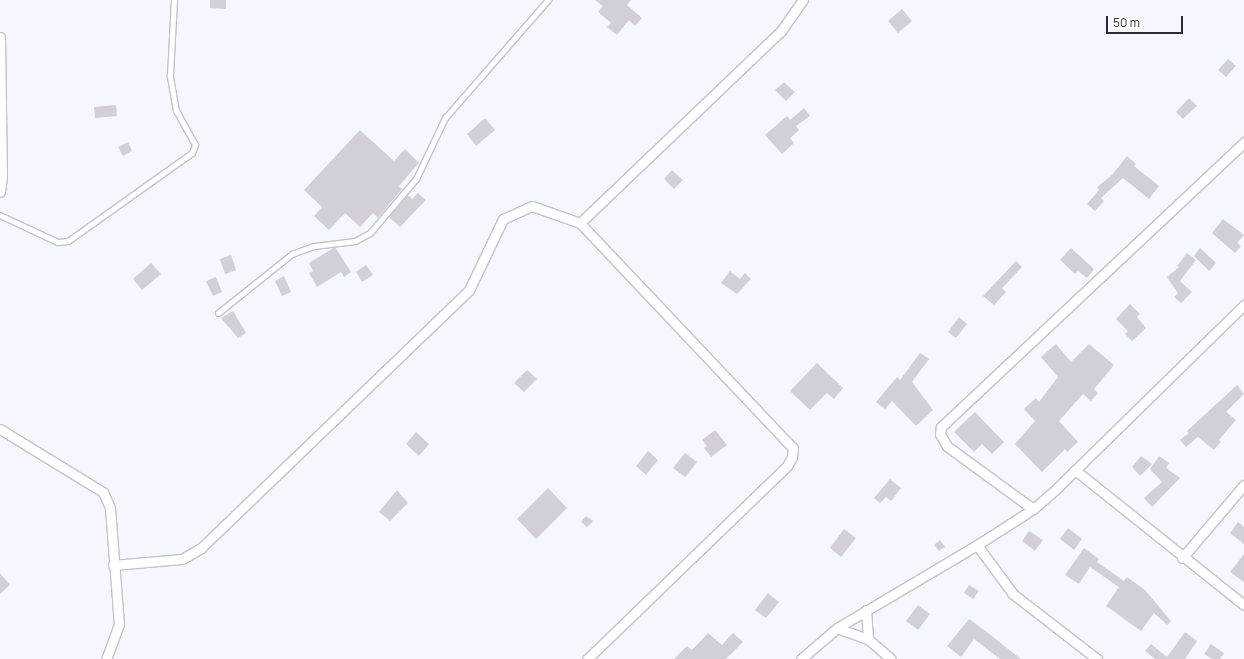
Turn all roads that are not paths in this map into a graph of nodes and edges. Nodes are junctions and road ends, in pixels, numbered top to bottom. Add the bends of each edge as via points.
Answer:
1 (174, 0) edge
2 (548, 0) edge
3 (803, 0) edge
4 (0, 37) edge
5 (0, 53) edge
6 (1244, 142) edge
7 (0, 192) edge
8 (0, 215) edge
9 (580, 223) junction
10 (1244, 305) edge
11 (218, 313) dead end
12 (0, 429) edge
13 (1075, 470) junction
14 (1244, 485) edge
15 (1033, 508) junction
16 (977, 545) junction
17 (1182, 558) junction
18 (113, 565) junction
19 (1244, 605) edge
20 (866, 610) junction
21 (837, 628) junction
22 (868, 639) junction
23 (106, 659) edge
24 (587, 659) edge
25 (801, 659) edge
26 (891, 659) edge
27 (1098, 659) edge

1 - 8 lane via 170,76 176,111 194,141 192,153 68,241 58,242
2 - 11 lane via 445,118 416,179 370,233 355,242 314,246 292,254
3 - 9 street via 781,30
4 - 5 street
5 - 7 street
6 - 15 street via 941,427 940,434 947,446
9 - 18 street via 532,206 503,219 469,290 201,548 182,559
9 - 24 street via 793,448 787,466
10 - 13 street
12 - 18 street via 103,492 110,508
13 - 15 street
13 - 17 street
14 - 17 street
15 - 16 street
16 - 20 street
16 - 27 street via 1013,594
17 - 19 street
18 - 23 street via 119,624
20 - 21 street
20 - 22 street
21 - 22 street
21 - 25 street
22 - 26 street

